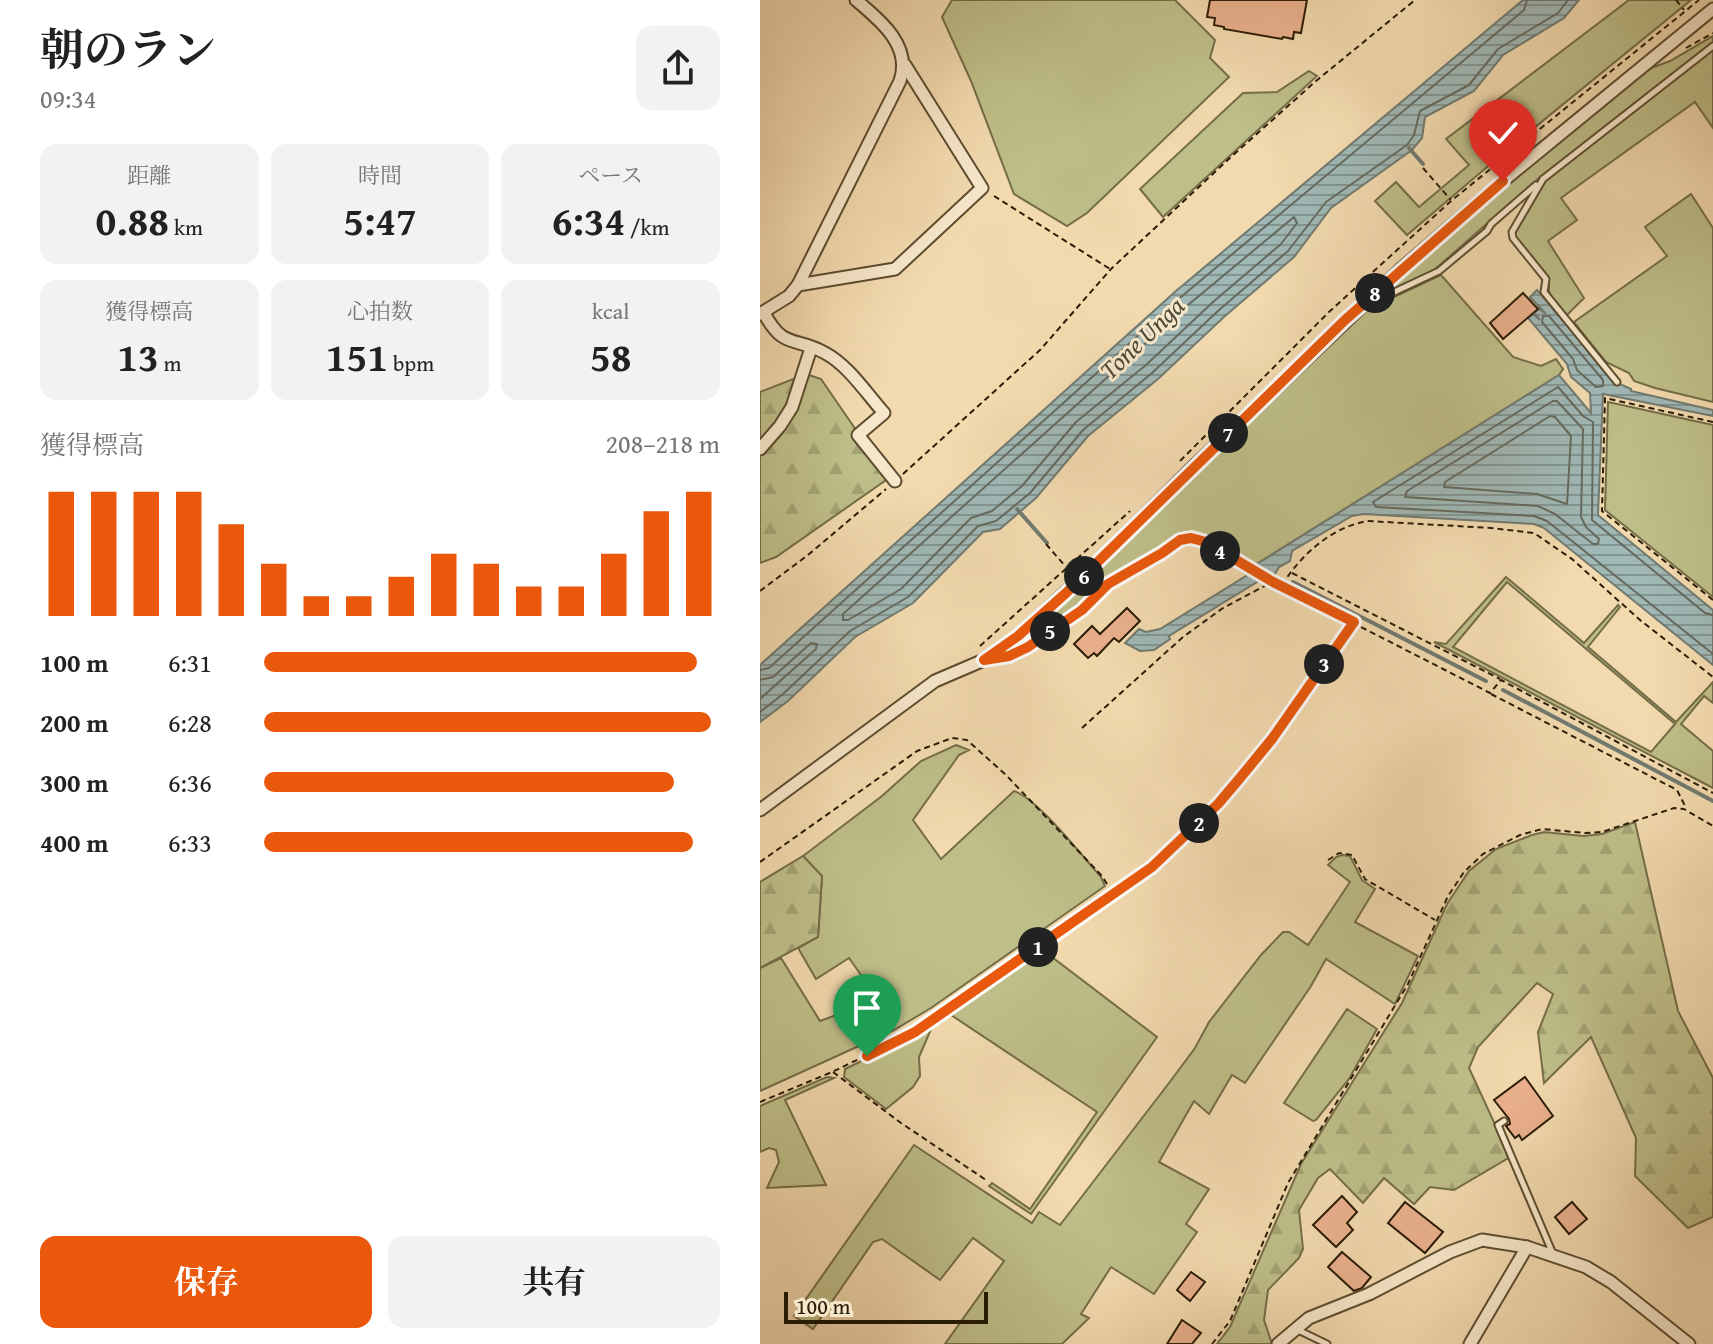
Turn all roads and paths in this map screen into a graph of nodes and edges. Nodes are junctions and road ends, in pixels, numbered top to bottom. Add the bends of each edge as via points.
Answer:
1 (856, 0) edge
2 (1415, 0) edge
3 (1676, 0) edge
4 (1713, 9) edge
5 (1685, 11) dead end
6 (1713, 46) edge
7 (905, 65) junction
8 (1423, 168) dead end
9 (1543, 179) junction
10 (982, 188) junction
11 (1451, 201) dead end
12 (1111, 269) junction
13 (798, 285) junction
14 (1363, 304) junction
15 (762, 313) edge
16 (811, 348) junction
17 (1617, 382) dead end
18 (1713, 422) edge
19 (760, 449) edge
20 (895, 481) junction
21 (1046, 544) dead end
22 (1067, 568) dead end
23 (1290, 572) junction
24 (1273, 582) junction
25 (1108, 584) joint
26 (1281, 586) junction
27 (760, 591) edge
28 (1713, 600) edge
29 (1354, 622) junction
30 (984, 660) junction
31 (1713, 677) edge
32 (1501, 680) junction
33 (1490, 693) junction
34 (1082, 728) dead end
35 (1713, 793) edge
36 (1686, 809) junction
37 (760, 810) edge
38 (1713, 826) edge
39 (1328, 860) dead end
40 (760, 862) edge
41 (1113, 893) junction
42 (1436, 921) junction
43 (832, 1072) junction
44 (760, 1102) edge
45 (1504, 1121) dead end
46 (986, 1180) dead end
47 (1527, 1247) junction
48 (1553, 1255) junction
49 (1296, 1329) junction
50 (1212, 1344) edge
51 (1278, 1344) edge
52 (1327, 1344) edge
53 (1470, 1344) edge
54 (1689, 1344) edge

1 - 7 street via 890,33
2 - 12 path via 1263,128
3 - 5 path
4 - 14 street
6 - 9 lane
7 - 10 street
7 - 13 street
8 - 11 path
9 - 14 lane via 1439,271
9 - 17 lane via 1514,225 1513,238 1546,279 1544,292 1556,309
10 - 12 path
10 - 13 street via 895,269
12 - 20 path via 1040,350
13 - 15 street
14 - 30 street via 1075,585
15 - 16 street via 784,339
16 - 19 street via 792,407
16 - 20 street via 840,364 884,413 858,435
18 - 28 path via 1605,398 1602,511
20 - 27 path
21 - 22 path
23 - 26 path
23 - 31 path via 1329,537 1358,523 1534,533
23 - 32 path
24 - 25 path via 1191,538
24 - 26 path
24 - 34 path via 1183,637
25 - 30 lane via 1082,610 1028,647
26 - 29 path
29 - 33 path
29 - 41 path via 1272,739 1218,804 1152,867
30 - 37 street via 935,681
32 - 33 path
32 - 35 path
33 - 36 path via 1677,790
36 - 38 path
36 - 42 path via 1674,808 1602,832 1542,829 1520,835 1483,854 1464,872
39 - 42 path via 1339,853 1352,855 1365,879
40 - 41 path via 917,751 952,738 967,740 1006,775
41 - 43 path via 915,1032
42 - 50 path via 1408,984 1288,1183 1230,1321
43 - 44 path
43 - 46 path
45 - 48 lane via 1498,1125
47 - 48 street
47 - 49 street via 1495,1240 1468,1244 1309,1318
47 - 53 street
48 - 54 street via 1611,1282
49 - 51 street
49 - 52 lane

